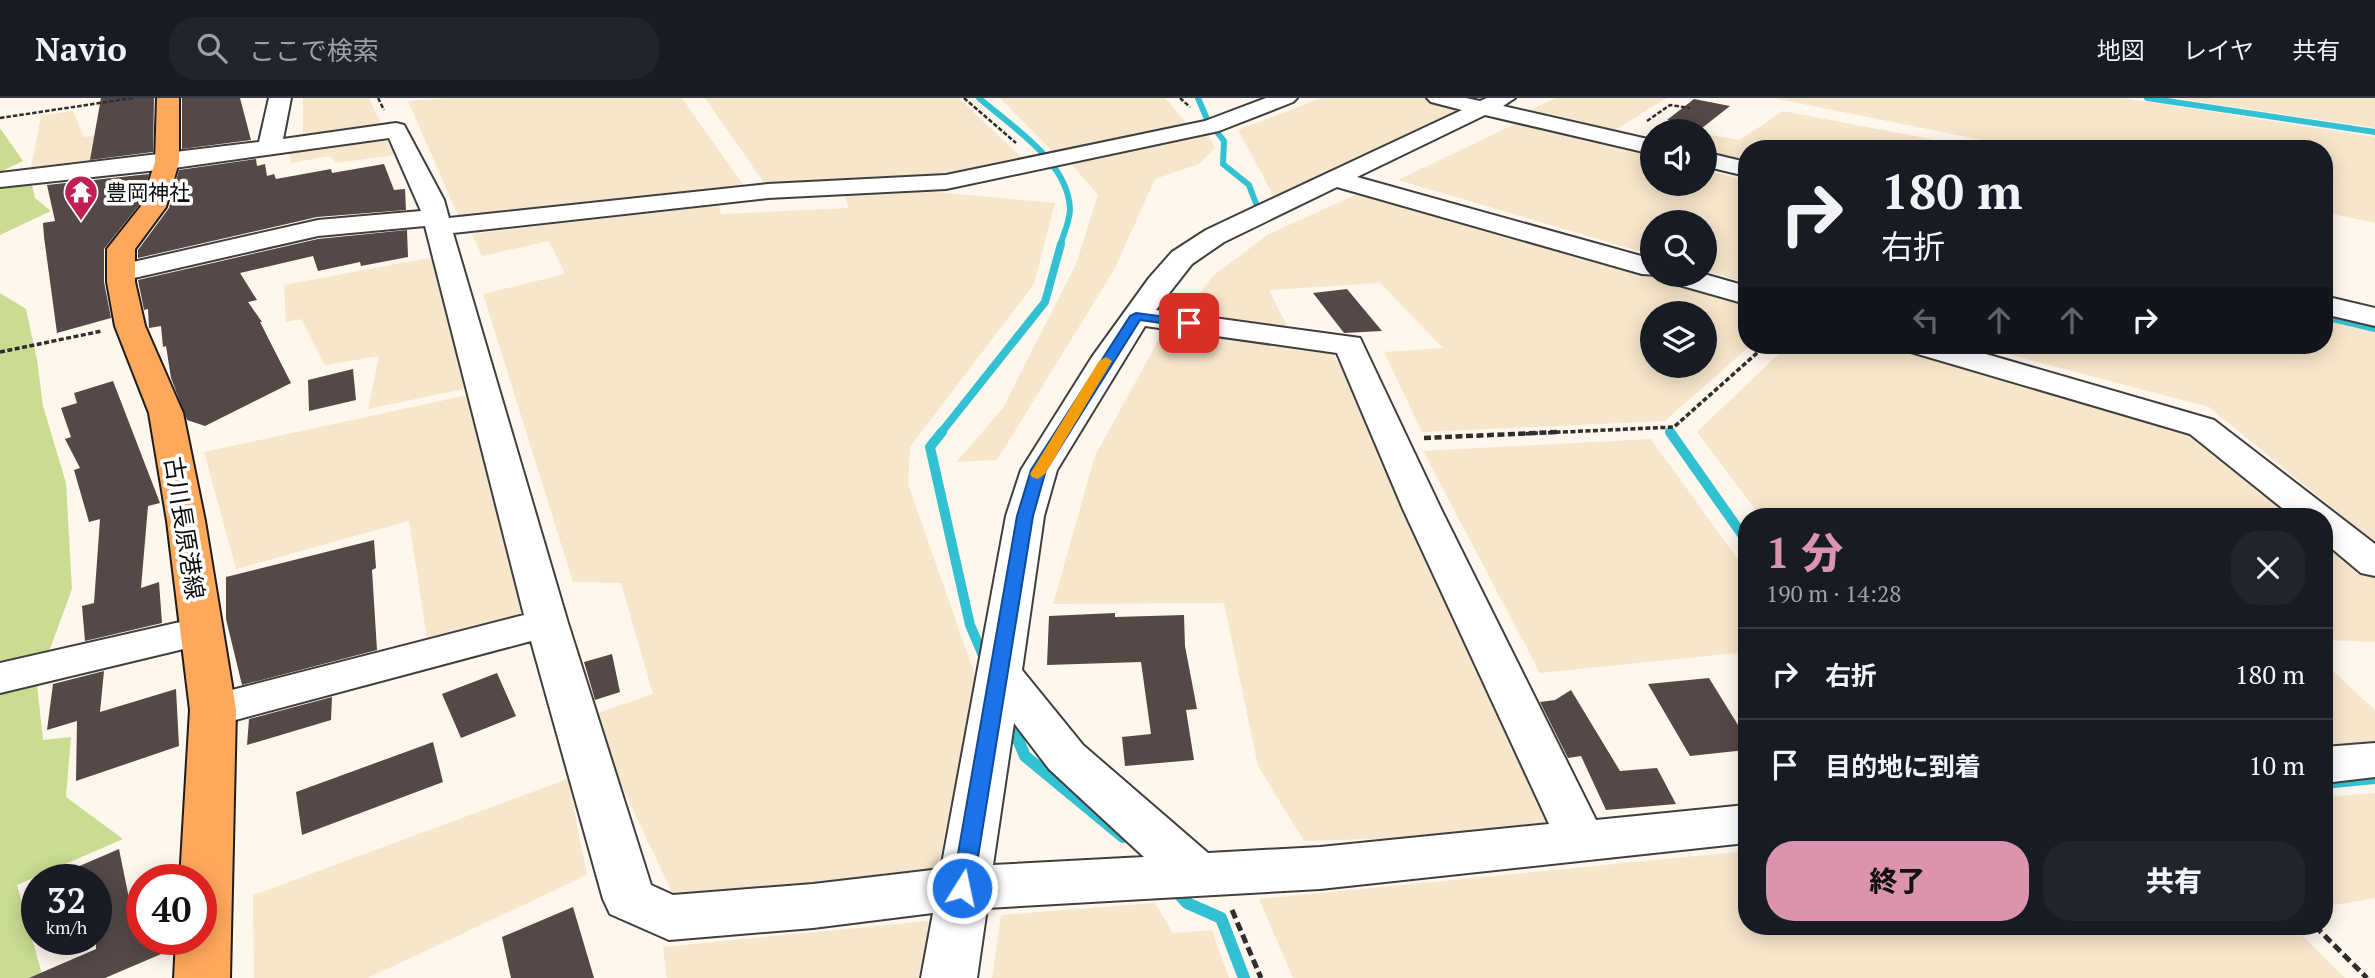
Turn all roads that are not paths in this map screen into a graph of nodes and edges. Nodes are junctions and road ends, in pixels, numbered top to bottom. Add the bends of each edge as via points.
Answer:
1 (169, 98) edge
2 (281, 98) edge
3 (1286, 98) edge
4 (1438, 98) edge
5 (1493, 103) edge
6 (1640, 144) edge
7 (270, 146) junction
8 (167, 162) junction
9 (1717, 162) edge
10 (1738, 167) edge
11 (1336, 179) junction
12 (0, 180) edge
13 (437, 222) junction
14 (1640, 265) edge
15 (121, 273) junction
16 (1717, 287) edge
17 (1738, 293) edge
18 (2333, 307) edge
19 (1136, 316) junction
20 (2375, 317) edge
21 (1953, 354) edge
22 (2305, 508) edge
23 (2333, 530) edge
24 (2375, 564) edge
25 (547, 623) junction
26 (202, 631) junction
27 (999, 672) junction
28 (0, 678) edge
29 (213, 710) junction
30 (2375, 760) edge
31 (2333, 764) edge
32 (1738, 825) edge
33 (1582, 841) junction
34 (1208, 874) junction
35 (962, 888) junction
36 (202, 978) edge
37 (949, 978) edge

1 - 8 main road, 古川長原港線
2 - 7 street
3 - 13 street via 1218,124 946,182 768,191
4 - 5 street
5 - 6 street
5 - 11 street
7 - 8 street
7 - 13 street via 396,130
8 - 12 street
8 - 15 main road, 古川長原港線 via 153,207 121,249
9 - 10 street
11 - 14 street
11 - 19 street via 1215,236 1182,258
13 - 15 street via 318,228
13 - 25 street
15 - 26 main road, 古川長原港線 via 130,326 166,413
16 - 17 street
18 - 20 street
19 - 27 street via 1039,470 1025,516
19 - 33 street via 1349,345
21 - 22 street via 2202,426
23 - 24 street
25 - 29 street
25 - 35 street via 629,899 669,918
26 - 28 street
26 - 29 main road, 古川長原港線
27 - 34 street via 1066,757
27 - 35 street
29 - 36 main road, 古川長原港線
30 - 31 street
32 - 33 street
33 - 34 street via 1320,868
34 - 35 street
35 - 37 street

